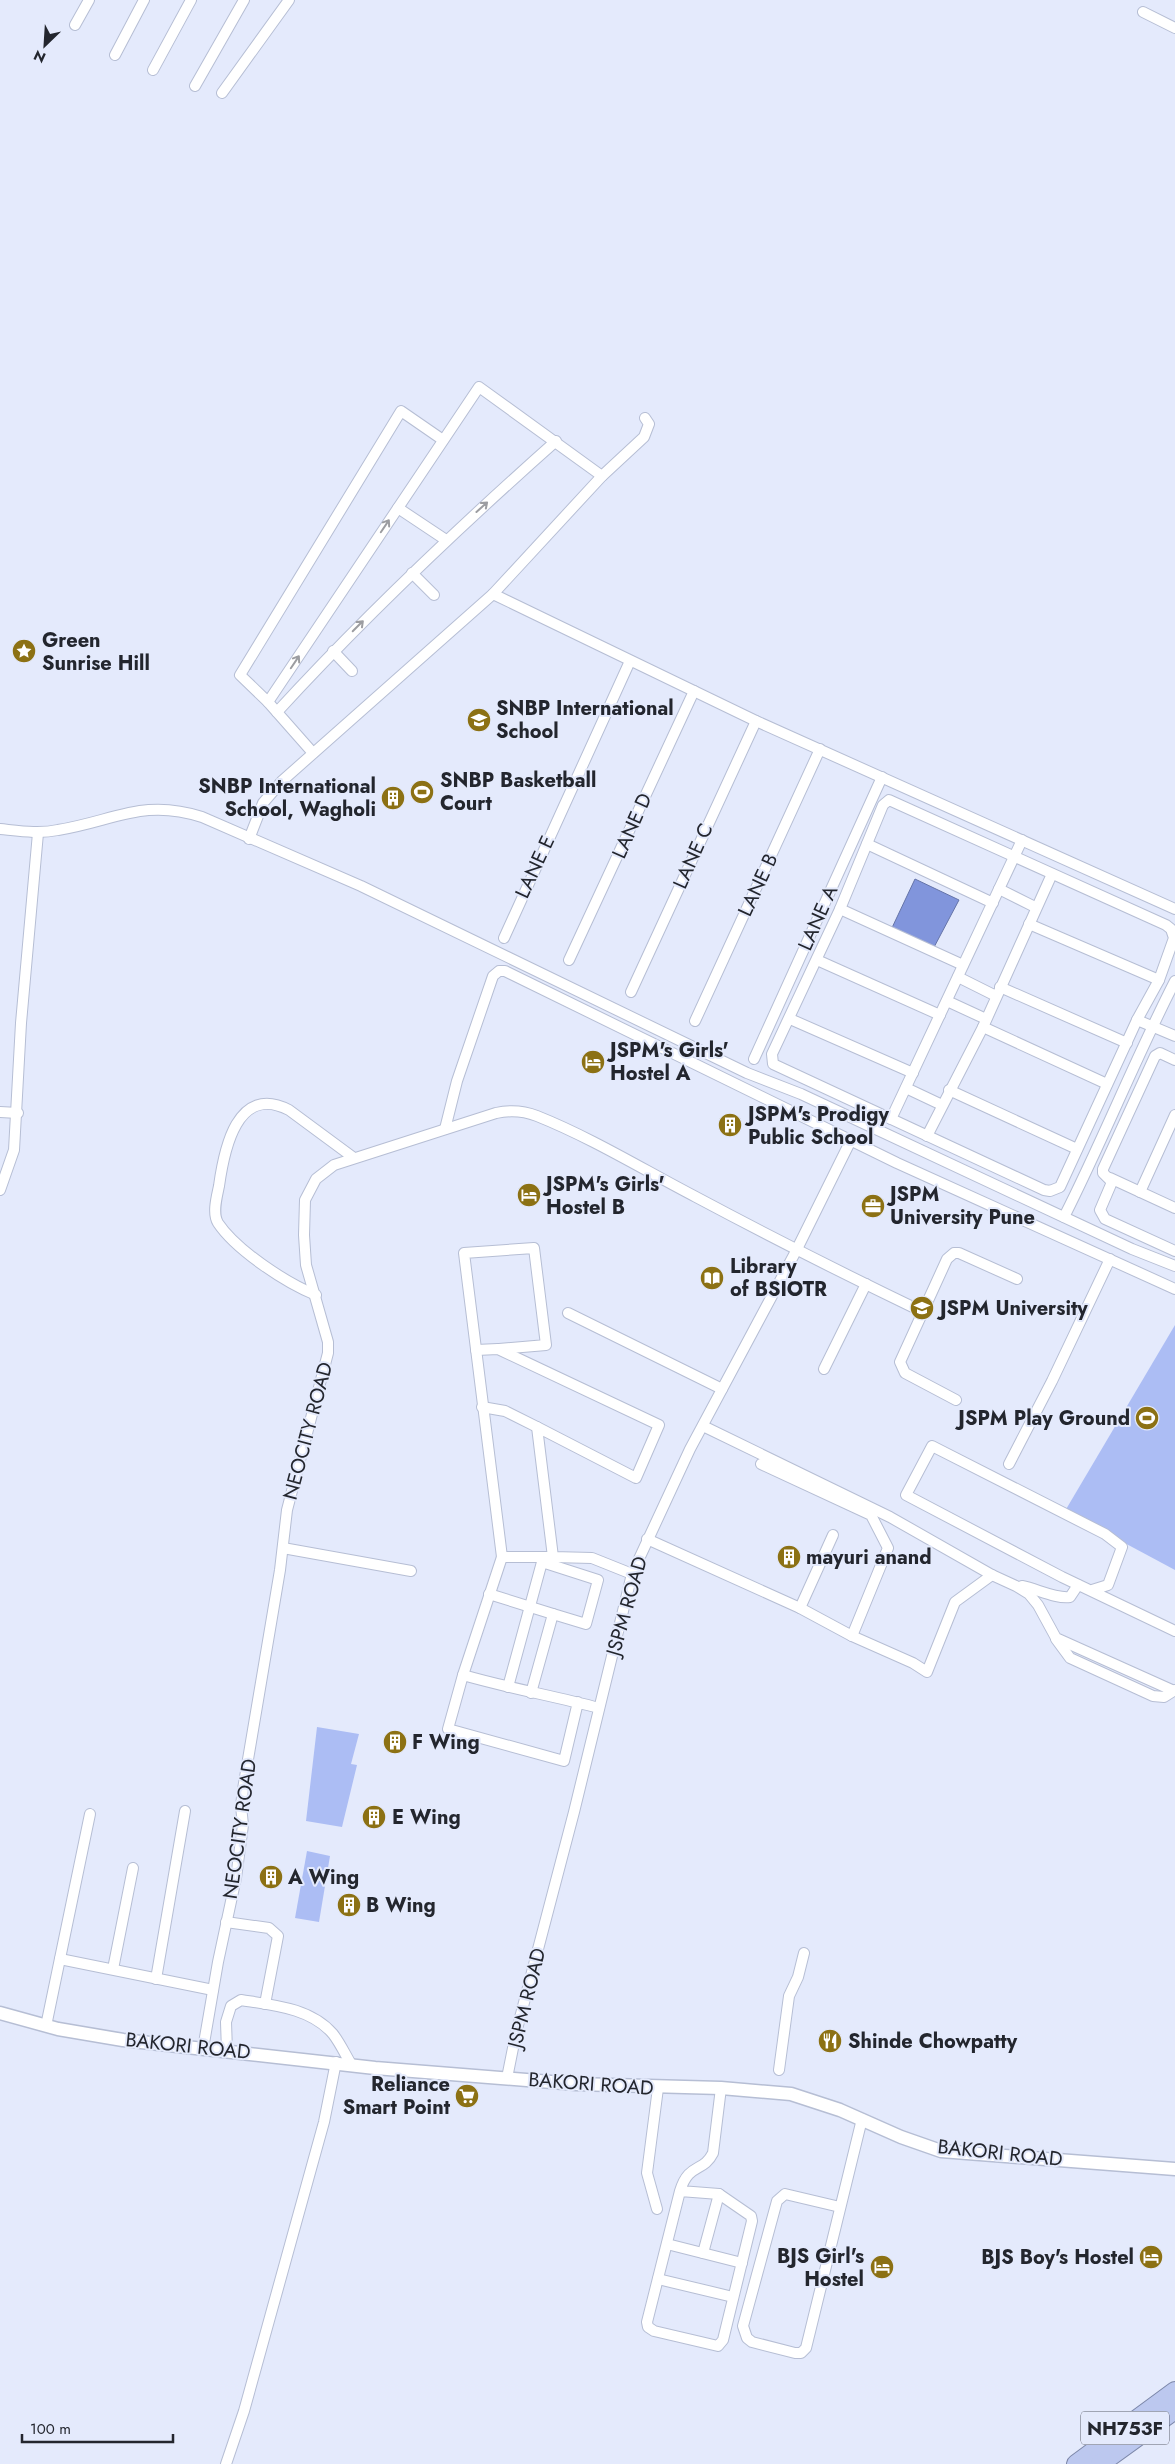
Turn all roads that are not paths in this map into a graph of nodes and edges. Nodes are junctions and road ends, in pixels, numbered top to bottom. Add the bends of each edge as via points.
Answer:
1 (89, 0) edge
2 (144, 0) edge
3 (191, 0) edge
4 (244, 0) edge
5 (289, 0) edge
6 (1143, 12) dead end
7 (75, 25) dead end
8 (1175, 28) edge
9 (114, 56) dead end
10 (153, 70) dead end
11 (195, 86) dead end
12 (222, 93) dead end
13 (645, 418) dead end
14 (443, 440) junction
15 (556, 441) junction
16 (602, 476) junction
17 (398, 508) junction
18 (446, 540) junction
19 (412, 572) junction
20 (493, 594) junction
21 (434, 595) dead end
22 (333, 651) junction
23 (630, 661) junction
24 (352, 670) dead end
25 (694, 691) junction
26 (268, 702) junction
27 (277, 712) junction
28 (756, 721) junction
29 (820, 749) junction
30 (313, 753) junction
31 (882, 777) junction
32 (0, 829) edge
33 (38, 832) junction
34 (249, 839) junction
35 (1022, 840) junction
36 (867, 844) junction
37 (1014, 857) junction
38 (1052, 874) junction
39 (999, 889) junction
40 (993, 903) junction
41 (1036, 908) junction
42 (840, 909) junction
43 (1175, 909) edge
44 (1029, 924) junction
45 (504, 938) dead end
46 (569, 960) dead end
47 (817, 960) junction
48 (963, 966) junction
49 (958, 978) junction
50 (1160, 980) junction
51 (1175, 981) edge
52 (998, 991) junction
53 (631, 992) dead end
54 (947, 1001) junction
55 (940, 1015) junction
56 (790, 1018) junction
57 (1137, 1020) junction
58 (695, 1021) dead end
59 (984, 1023) junction
60 (1152, 1027) junction
61 (1175, 1036) edge
62 (1127, 1043) junction
63 (754, 1059) dead end
64 (1175, 1060) edge
65 (912, 1073) junction
66 (1107, 1084) junction
67 (906, 1088) junction
68 (949, 1090) junction
69 (942, 1105) junction
70 (0, 1112) edge
71 (18, 1113) junction
72 (1175, 1115) edge
73 (1092, 1118) junction
74 (891, 1119) junction
75 (1108, 1124) junction
76 (911, 1128) junction
77 (445, 1129) junction
78 (927, 1136) junction
79 (851, 1140) junction
80 (903, 1143) junction
81 (1077, 1149) junction
82 (354, 1158) junction
83 (1110, 1178) junction
84 (0, 1190) edge
85 (1140, 1192) junction
86 (1175, 1208) edge
87 (1064, 1217) junction
88 (796, 1250) junction
89 (1175, 1251) edge
90 (1110, 1259) junction
91 (1175, 1266) edge
92 (1017, 1278) dead end
93 (866, 1284) junction
94 (1175, 1289) edge
95 (316, 1295) junction
96 (923, 1312) junction
97 (568, 1313) dead end
98 (498, 1349) junction
99 (476, 1350) junction
100 (824, 1370) dead end
101 (722, 1389) junction
102 (956, 1400) dead end
103 (482, 1407) junction
104 (703, 1426) junction
105 (537, 1427) junction
106 (761, 1464) dead end
107 (1008, 1464) dead end
108 (833, 1535) dead end
109 (647, 1539) junction
110 (283, 1548) junction
111 (502, 1557) junction
112 (546, 1558) junction
113 (411, 1571) dead end
114 (632, 1574) junction
115 (992, 1575) junction
116 (1078, 1585) junction
117 (1016, 1586) junction
118 (1092, 1590) junction
119 (490, 1594) junction
120 (530, 1606) junction
121 (800, 1608) junction
122 (553, 1614) junction
123 (1175, 1631) edge
124 (852, 1636) junction
125 (463, 1674) junction
126 (508, 1687) junction
127 (1175, 1691) edge
128 (531, 1693) junction
129 (578, 1702) junction
130 (599, 1708) junction
131 (185, 1811) dead end
132 (90, 1814) dead end
133 (133, 1868) dead end
134 (226, 1922) junction
135 (804, 1953) dead end
136 (60, 1959) junction
137 (113, 1970) junction
138 (156, 1979) junction
139 (213, 1990) junction
140 (265, 2004) junction
141 (0, 2013) edge
142 (46, 2026) junction
143 (202, 2049) junction
144 (227, 2051) junction
145 (336, 2062) junction
146 (351, 2064) junction
147 (779, 2070) dead end
148 (507, 2078) junction
149 (658, 2088) junction
150 (721, 2088) junction
151 (862, 2119) junction
152 (1175, 2169) edge
153 (680, 2191) junction
154 (719, 2194) junction
155 (840, 2207) junction
156 (657, 2209) dead end
157 (667, 2244) junction
158 (703, 2253) junction
159 (742, 2263) junction
160 (658, 2279) junction
161 (734, 2297) junction
162 (1175, 2391) edge
163 (1175, 2410) edge
164 (226, 2464) edge
165 (1076, 2464) edge
166 (1100, 2464) edge

1 - 7 street
2 - 9 street
3 - 10 street
4 - 11 street
5 - 12 street
6 - 8 street
13 - 16 street via 649,424 644,438
14 - 15 street via 479,388
14 - 17 street
14 - 26 street via 400,411 240,675
15 - 16 street
18 -> 15 street
16 - 20 street
17 - 18 street
26 -> 17 street
18 - 19 street
19 - 21 street
22 -> 19 street
20 - 23 street
20 - 30 street
22 - 24 street
22 - 27 street
23 - 25 street
23 - 45 street, LANE E
25 - 28 street
25 - 46 street, LANE D
26 - 27 street
27 - 30 street
28 - 29 street
28 - 53 street, LANE C
29 - 31 street
29 - 58 street, LANE B
30 - 34 street via 269,794
31 - 35 street
31 - 63 street, LANE A
32 - 33 street
33 - 34 street via 71,828 137,810 170,808 202,817
33 - 71 street via 18,1070
34 - 80 street via 361,886 747,1073 801,1094
35 - 37 street
35 - 43 street
36 - 37 street via 883,805 889,800
36 - 40 street
36 - 42 street
37 - 38 street
37 - 39 street
38 - 41 street
38 - 50 street via 1171,929 1174,938
39 - 40 street
39 - 41 street
40 - 48 street
41 - 44 street
42 - 47 street
42 - 48 street
44 - 50 street
44 - 52 street
47 - 55 street
47 - 56 street
48 - 49 street
49 - 52 street
49 - 54 street
50 - 57 street
51 - 60 street
52 - 59 street
52 - 62 street
54 - 55 street
54 - 59 street
55 - 65 street
56 - 65 street
56 - 74 street via 772,1054 771,1059 777,1068
57 - 60 street
57 - 62 street
59 - 66 street
59 - 68 street
60 - 61 street
60 - 75 street
62 - 66 street
64 - 83 street via 1160,1053 1155,1056 1103,1169
65 - 67 street
66 - 73 street
67 - 69 street
67 - 74 street
68 - 69 street
68 - 81 street
69 - 78 street
70 - 71 street
71 - 84 street via 14,1150
72 - 85 street
73 - 75 street
73 - 81 street
74 - 76 street
75 - 87 street
76 - 78 street
76 - 80 street
77 - 79 street via 457,1081 493,976 505,971
77 - 82 street, NEOCITY ROAD
77 - 88 street, NEOCITY ROAD via 508,1111 537,1116 603,1147
78 - 81 street via 1050,1192 1060,1187
79 - 88 street, JSPM ROAD
79 - 90 street
80 - 87 street
82 - 95 street, NEOCITY ROAD via 324,1171 310,1187 305,1200 306,1265
82 - 95 street via 289,1110 275,1104 251,1108 234,1127 227,1142 216,1210 218,1223 277,1276
83 - 85 street
83 - 89 street via 1111,1186 1100,1210 1102,1217
85 - 86 street
87 - 91 street
88 - 93 street, NEOCITY ROAD
88 - 101 street, JSPM ROAD
90 - 94 street
90 - 107 street
92 - 96 street via 954,1253 947,1259
93 - 96 street, NEOCITY ROAD
93 - 100 street
95 - 110 street, NEOCITY ROAD via 328,1353 287,1510
96 - 102 street via 900,1362 901,1368
97 - 101 street
98 - 99 street
98 - 99 street via 546,1345 534,1248 464,1253
98 - 105 street via 659,1425 636,1478
99 - 103 street
101 - 104 street, JSPM ROAD
103 - 105 street via 505,1411
103 - 111 street
104 - 109 street, JSPM ROAD
104 - 115 street via 890,1516
105 - 112 street
106 - 124 street via 870,1516 888,1548
108 - 121 street
109 - 114 street, JSPM ROAD
109 - 121 street
110 - 113 street
110 - 134 street, NEOCITY ROAD via 244,1789 240,1854
111 - 112 street
111 - 119 street
112 - 114 street via 592,1558
112 - 120 street
112 - 122 street via 598,1580 586,1624
114 - 130 street, JSPM ROAD
115 - 117 street
115 - 124 street via 955,1602 928,1672
116 - 117 street via 1070,1597 1064,1598
116 - 118 street
116 - 118 street via 906,1494 932,1446 1104,1534 1122,1547 1108,1585
117 - 127 street via 1038,1605 1056,1638
118 - 123 street
119 - 120 street
119 - 125 street
120 - 122 street
120 - 126 street
121 - 124 street
122 - 128 street
125 - 126 street
125 - 129 street via 448,1729 564,1761
126 - 128 street
128 - 129 street
129 - 130 street
130 - 148 street, JSPM ROAD
131 - 138 street
132 - 136 street
133 - 137 street
134 - 139 street, NEOCITY ROAD
134 - 140 street via 269,1928 278,1936
135 - 147 street via 789,1996
136 - 137 street
136 - 142 street
137 - 138 street
138 - 139 street
139 - 143 street, NEOCITY ROAD
140 - 144 street via 241,2000 231,2006 226,2022
140 - 146 street via 304,2013 320,2022 334,2035
141 - 142 street, BAKORI ROAD
142 - 143 street, BAKORI ROAD via 123,2040
143 - 144 street, BAKORI ROAD
144 - 145 street, BAKORI ROAD
145 - 146 street, BAKORI ROAD
145 - 164 street via 324,2122 244,2411
146 - 148 street, BAKORI ROAD
148 - 149 street, BAKORI ROAD
149 - 150 street, BAKORI ROAD
149 - 156 street via 647,2173
150 - 151 street, BAKORI ROAD via 791,2094
150 - 153 street via 713,2153 710,2160 690,2171
151 - 152 street, BAKORI ROAD via 941,2151
151 - 155 street
153 - 154 street
153 - 157 street
154 - 158 street
154 - 159 street via 751,2216
155 - 155 street via 806,2348 795,2353 752,2342 743,2326 777,2201 785,2194
157 - 158 street
157 - 160 street
158 - 159 street
159 - 161 street
160 - 161 street
160 - 161 street via 648,2327 705,2344 718,2346 723,2340
162 - 165 highway, NH753F
163 - 166 highway, NH753F

